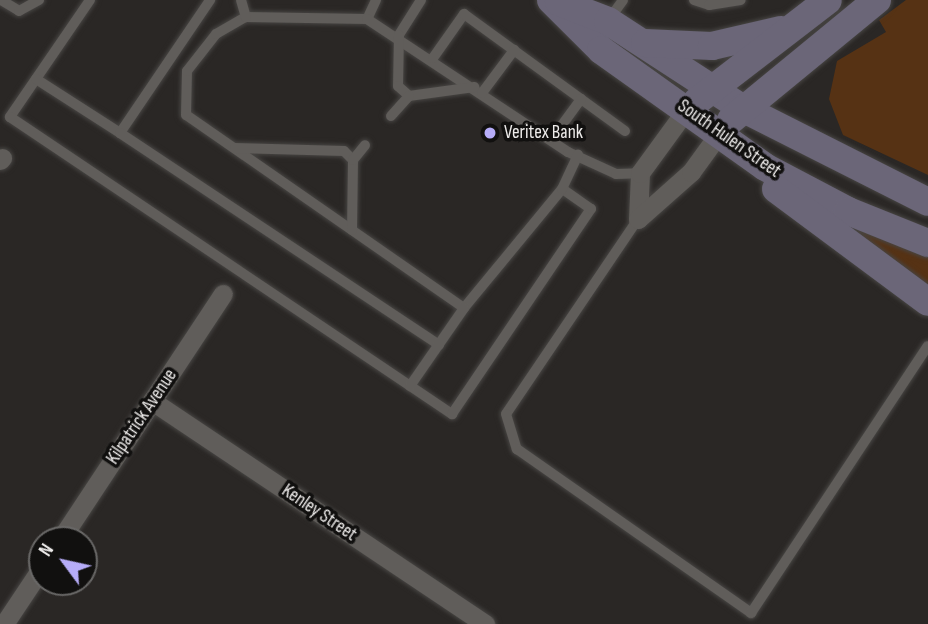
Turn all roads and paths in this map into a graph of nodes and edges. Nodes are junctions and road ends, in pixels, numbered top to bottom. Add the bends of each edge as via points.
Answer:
1 (1, 0) edge
2 (38, 0) edge
3 (90, 0) edge
4 (210, 0) edge
5 (241, 0) edge
6 (376, 0) edge
7 (421, 0) edge
8 (552, 0) edge
9 (694, 0) edge
10 (741, 0) edge
11 (828, 0) edge
12 (877, 0) edge
13 (615, 11) edge
14 (246, 17) junction
15 (367, 19) junction
16 (797, 26) junction
17 (400, 35) junction
18 (640, 42) junction
19 (514, 50) junction
20 (433, 58) junction
21 (36, 79) junction
22 (710, 89) junction
23 (478, 90) junction
24 (410, 96) junction
25 (581, 99) junction
26 (741, 108) junction
27 (686, 110) junction
28 (391, 117) dead end
29 (625, 131) dead end
30 (720, 132) junction
31 (120, 133) junction
32 (551, 140) junction
33 (365, 145) dead end
34 (234, 148) junction
35 (578, 155) junction
36 (352, 160) junction
37 (640, 173) junction
38 (562, 189) junction
39 (928, 202) edge
40 (638, 219) junction
41 (352, 230) junction
42 (928, 243) edge
43 (223, 294) dead end
44 (928, 302) edge
45 (464, 308) junction
46 (439, 345) junction
47 (928, 346) edge
48 (410, 386) junction
49 (152, 401) junction
50 (69, 526) edge
51 (28, 588) edge
52 (4, 624) edge
53 (485, 624) edge

1 - 2 lane via 19,11
3 - 21 lane
4 - 31 lane
5 - 14 lane
6 - 15 lane
7 - 17 lane
8 - 13 main road, South Hulen Street
8 - 27 main road, South Hulen Street via 601,50
9 - 10 lane via 709,5
11 - 16 main road
12 - 26 main road
13 - 18 main road, South Hulen Street
14 - 15 lane
14 - 34 lane via 216,34 187,71 186,115
15 - 17 lane
16 - 18 main road via 712,46
16 - 22 main road
17 - 20 lane
17 - 24 lane via 398,86
18 - 22 main road, South Hulen Street
19 - 20 lane via 464,14
19 - 23 lane
19 - 25 lane
20 - 23 lane
21 - 31 lane
21 - 48 lane via 10,117
22 - 26 main road, South Hulen Street
22 - 27 main road
23 - 24 lane
23 - 32 lane
24 - 28 lane
25 - 29 lane
25 - 32 lane
26 - 30 main road
26 - 39 main road, South Hulen Street
27 - 30 main road, South Hulen Street
27 - 37 street
30 - 40 street via 691,172
30 - 42 main road, South Hulen Street via 796,184
30 - 44 main road via 756,173
31 - 46 lane
32 - 35 lane
33 - 36 lane
34 - 36 lane via 344,151
34 - 41 lane
35 - 37 lane via 616,174
35 - 38 lane
36 - 41 lane
37 - 40 street
38 - 45 lane
38 - 48 lane via 591,209 452,414
40 - 47 lane via 506,414 517,449 751,613
41 - 45 lane
43 - 49 street, Kilpatrick Avenue
45 - 46 lane
46 - 48 lane
49 - 50 street, Kilpatrick Avenue
49 - 53 street, Kenley Street
51 - 52 street

